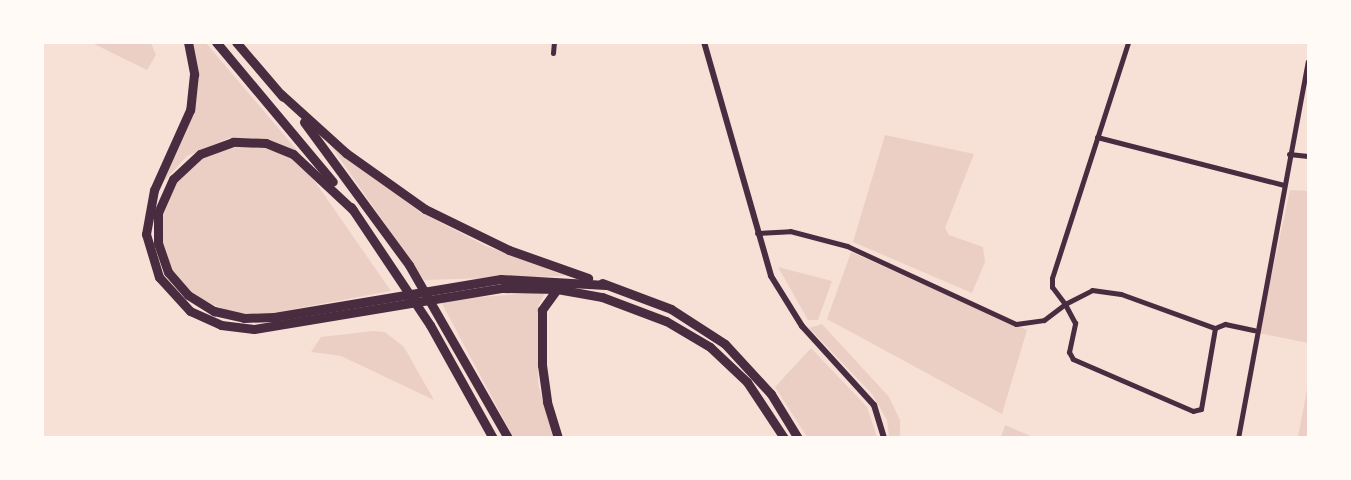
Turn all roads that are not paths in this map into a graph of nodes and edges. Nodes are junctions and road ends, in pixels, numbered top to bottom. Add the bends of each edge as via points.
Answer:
1 (188, 42) edge
2 (216, 42) edge
3 (236, 42) edge
4 (554, 42) edge
5 (704, 42) edge
6 (1128, 42) edge
7 (554, 53) dead end
8 (1308, 61) edge
9 (281, 94) junction
10 (1097, 137) junction
11 (1289, 154) junction
12 (1308, 156) edge
13 (1284, 185) junction
14 (353, 210) junction
15 (756, 233) junction
16 (606, 285) junction
17 (556, 289) junction
18 (1065, 304) junction
19 (1215, 328) junction
20 (1254, 330) dead end
21 (798, 437) edge
22 (492, 438) edge
23 (508, 438) edge
24 (558, 438) edge
25 (784, 438) edge
26 (884, 438) edge
27 (1238, 438) edge

1 - 17 highway via 194,74 190,110 154,190 146,228 159,277 190,311 221,325 265,329 478,291
2 - 14 highway via 280,116
3 - 9 highway
4 - 7 street
5 - 15 street
6 - 10 street
8 - 11 street
9 - 16 highway via 346,153 424,209 508,250
9 - 23 highway via 409,265 444,321
10 - 13 street
10 - 18 street via 1051,282
11 - 12 street
11 - 13 street
13 - 27 street
14 - 16 highway via 293,154 266,143 233,142 200,154 173,179 158,213 158,243 168,272 188,295 214,311 244,318 279,316 501,278
14 - 22 highway via 430,325
15 - 18 street via 790,231 847,246 1016,324 1044,320
15 - 26 street via 771,276 789,310 874,405
16 - 21 highway via 671,309 725,344 771,394
17 - 24 highway via 542,310 542,365 547,402
17 - 25 highway via 624,303 689,333 747,382
18 - 19 street via 1085,290 1121,294
18 - 19 street via 1075,323 1069,352 1072,359 1193,410 1202,405
19 - 20 street via 1225,324

